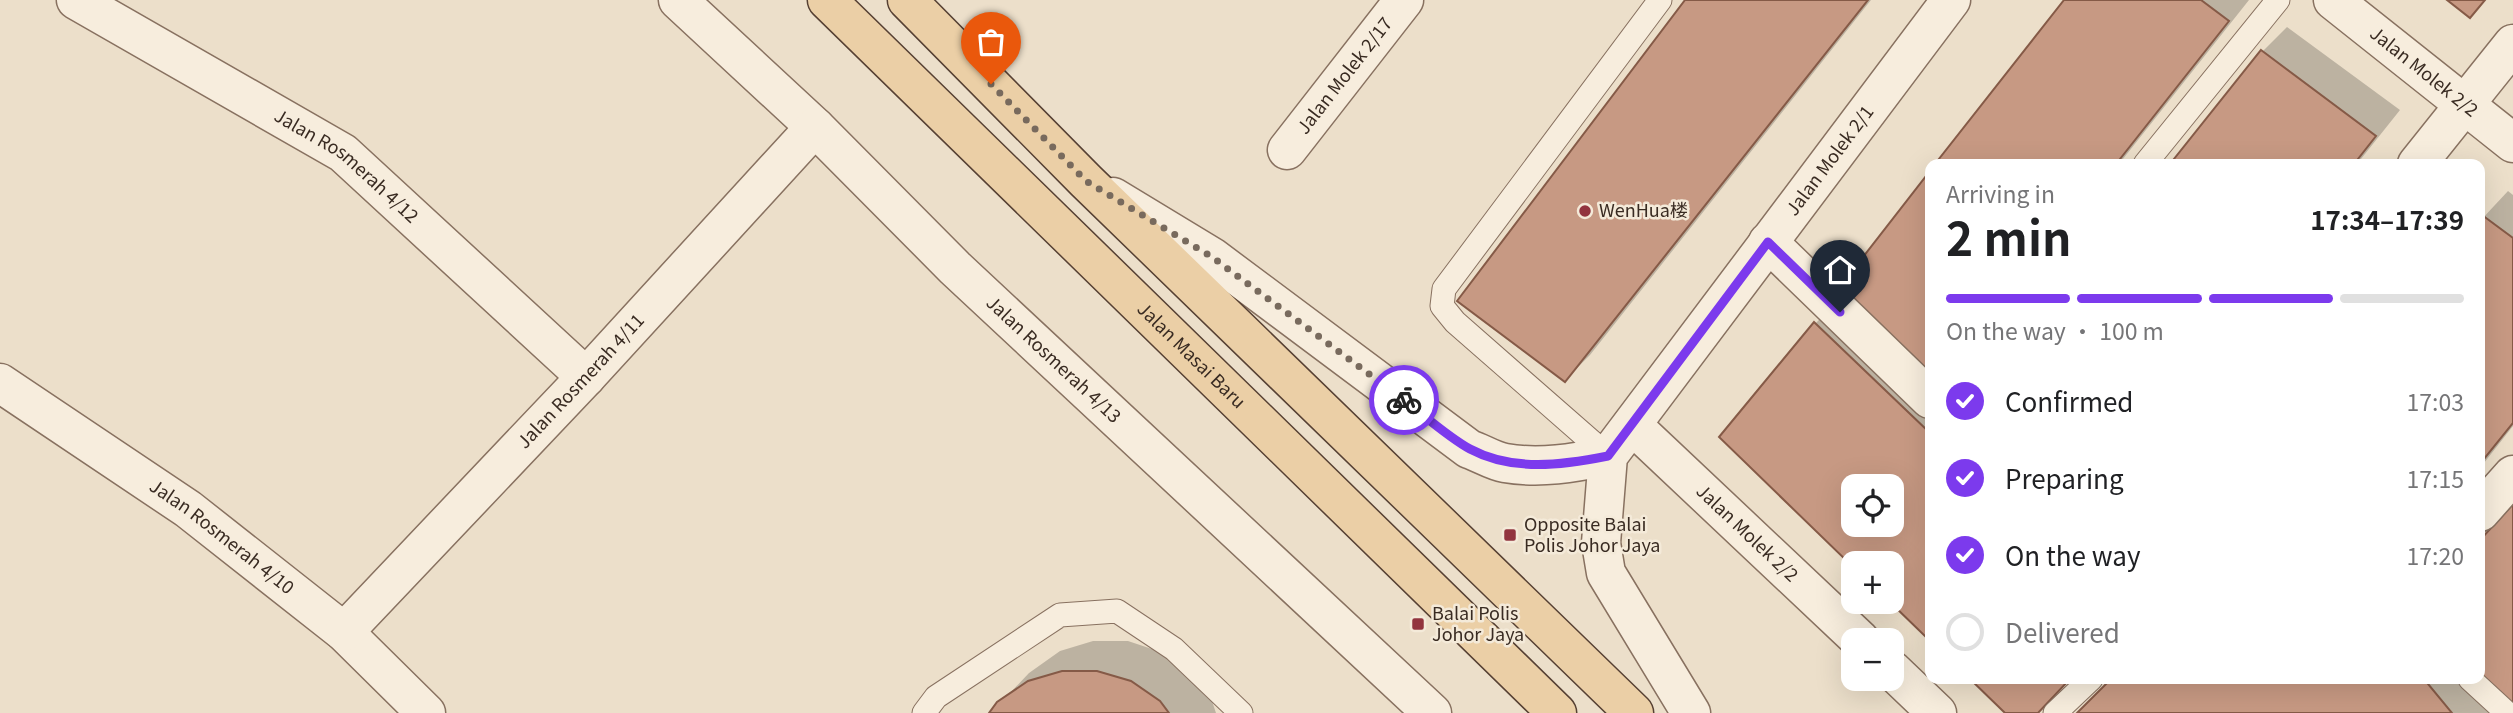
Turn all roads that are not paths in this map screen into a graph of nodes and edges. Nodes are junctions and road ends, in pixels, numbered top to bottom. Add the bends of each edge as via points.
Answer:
1 (76, 0) edge
2 (678, 0) edge
3 (827, 0) edge
4 (907, 0) edge
5 (1404, 0) edge
6 (1660, 0) edge
7 (1951, 0) edge
8 (2278, 0) edge
9 (2333, 0) edge
10 (2513, 44) edge
11 (2464, 105) junction
12 (815, 127) junction
13 (2513, 143) edge
14 (1287, 150) dead end
15 (2149, 159) edge
16 (2421, 159) edge
17 (1086, 181) junction
18 (1768, 242) junction
19 (586, 377) junction
20 (0, 383) edge
21 (1925, 394) edge
22 (1632, 425) junction
23 (1608, 456) junction
24 (2513, 475) edge
25 (2485, 506) edge
26 (1847, 628) edge
27 (344, 632) junction
28 (1904, 681) edge
29 (2086, 684) edge
30 (2475, 684) edge
31 (426, 713) edge
32 (924, 713) edge
33 (1241, 713) edge
34 (1432, 713) edge
35 (1557, 713) edge
36 (1634, 713) edge
37 (1691, 713) edge
38 (1937, 713) edge
39 (2055, 713) edge
40 (2507, 713) edge

1 - 19 street, Jalan Rosmerah 4/12 via 343,153
2 - 12 street, Jalan Rosmerah 4/13
3 - 35 main road, Jalan Masai Baru
4 - 17 main road
5 - 14 street, Jalan Molek 2/17
6 - 23 lane via 1444,289 1442,306
7 - 18 street, Jalan Molek 2/1
8 - 15 lane
9 - 11 street, Jalan Molek 2/2
10 - 11 street
11 - 13 street, Jalan Molek 2/2
11 - 16 street
12 - 19 street, Jalan Rosmerah 4/11
12 - 34 street, Jalan Rosmerah 4/13 via 955,268
17 - 23 street via 1212,257 1469,449 1503,463 1565,465
17 - 36 main road
18 - 21 street
18 - 22 street, Jalan Molek 2/1
19 - 27 street, Jalan Rosmerah 4/11
20 - 27 street, Jalan Rosmerah 4/10 via 188,509
22 - 23 street, Jalan Molek 2/1
22 - 26 street, Jalan Molek 2/2
23 - 37 street via 1601,543 1606,573
24 - 25 street
27 - 31 street, Jalan Rosmerah 4/10
28 - 38 street
29 - 39 lane
30 - 40 lane
32 - 33 lane via 936,697 1060,615 1117,611 1174,649

